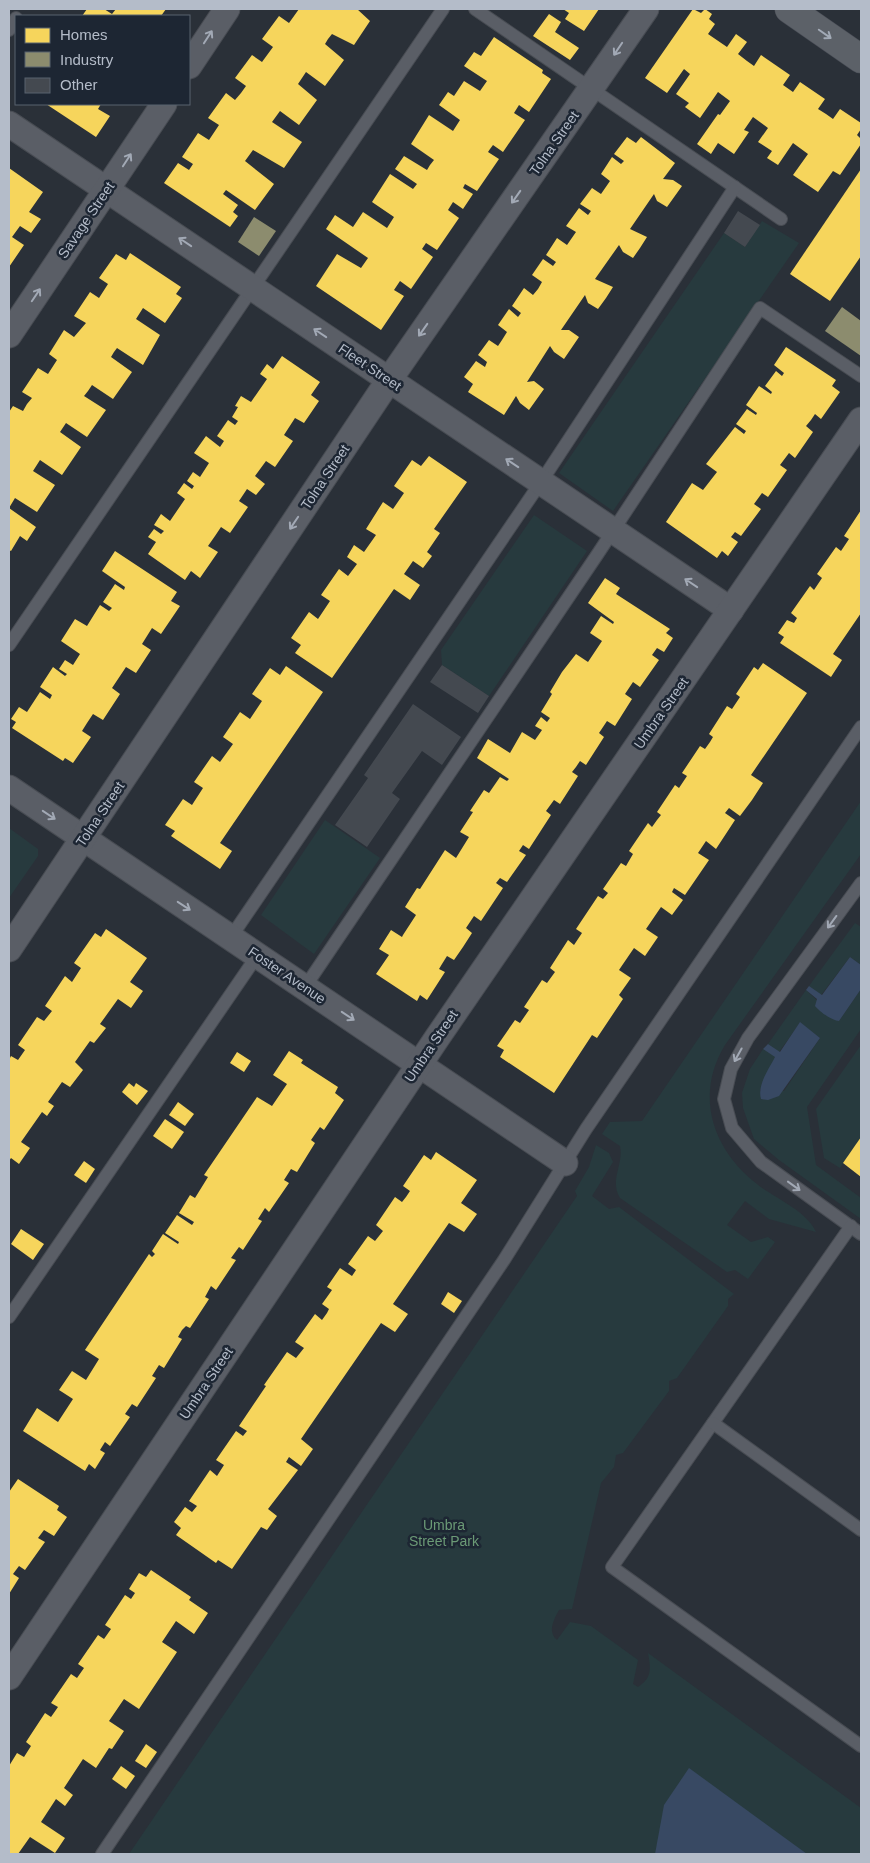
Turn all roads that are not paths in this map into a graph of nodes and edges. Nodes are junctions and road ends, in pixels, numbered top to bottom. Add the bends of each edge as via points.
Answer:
1 (226, 9) edge
2 (443, 9) edge
3 (475, 9) edge
4 (646, 9) edge
5 (789, 9) edge
6 (861, 59) edge
7 (190, 64) edge
8 (592, 89) junction
9 (163, 105) edge
10 (9, 124) edge
11 (735, 187) junction
12 (107, 190) junction
13 (781, 219) dead end
14 (253, 288) junction
15 (9, 335) edge
16 (861, 376) edge
17 (389, 380) junction
18 (860, 424) edge
19 (541, 482) junction
20 (613, 531) junction
21 (731, 610) junction
22 (9, 645) edge
23 (861, 727) edge
24 (9, 788) edge
25 (83, 839) junction
26 (861, 883) edge
27 (231, 937) junction
28 (9, 949) edge
29 (257, 956) junction
30 (305, 987) junction
31 (419, 1064) junction
32 (565, 1163) junction
33 (856, 1230) edge
34 (9, 1317) edge
35 (713, 1423) junction
36 (861, 1530) edge
37 (9, 1677) edge
38 (861, 1746) edge
39 (102, 1854) edge

7 -> 1 street
2 - 14 lane
3 - 8 lane
4 -> 8 street, Tolna Street
5 -> 6 main road
8 - 11 lane
8 -> 17 street, Tolna Street
12 -> 9 street, Savage Street
10 - 12 street, Fleet Street
11 - 13 lane
11 - 19 lane
14 -> 12 street, Fleet Street
15 -> 12 street, Savage Street
17 -> 14 street, Fleet Street
14 - 22 lane
16 - 20 lane via 760,308
19 -> 17 street, Fleet Street
17 -> 25 street, Tolna Street
18 - 21 street, Umbra Street
19 - 20 street, Fleet Street
19 - 27 lane
21 -> 20 street, Fleet Street
20 - 30 lane
21 - 31 street, Umbra Street
23 - 32 lane
24 -> 25 street, Foster Avenue
25 -> 27 street, Foster Avenue
25 - 28 street, Tolna Street
26 -> 33 lane via 748,1038 731,1069 724,1099 732,1128 761,1162
27 - 29 street, Foster Avenue
29 - 30 street, Foster Avenue
29 - 34 lane
30 -> 31 street, Foster Avenue
31 - 32 street, Foster Avenue
31 - 37 street, Umbra Street
32 - 39 lane via 504,1260
33 - 35 lane
35 - 36 lane
35 - 38 lane via 612,1568

